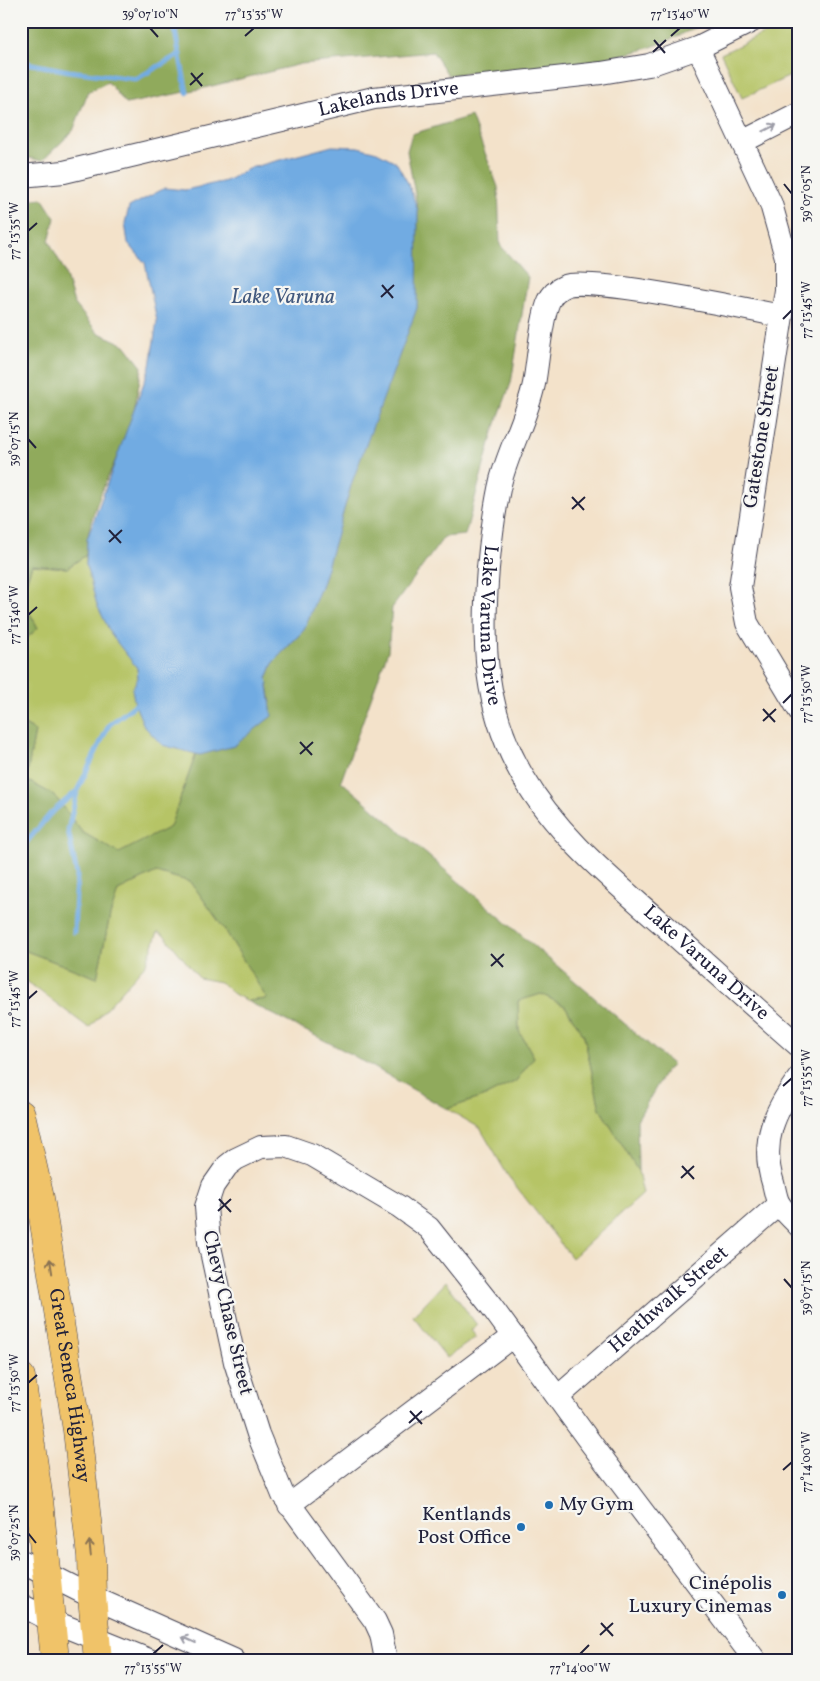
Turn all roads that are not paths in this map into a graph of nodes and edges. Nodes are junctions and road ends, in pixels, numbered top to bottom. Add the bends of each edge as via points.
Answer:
1 (752, 21) edge
2 (698, 48) junction
3 (799, 114) edge
4 (742, 142) junction
5 (21, 176) edge
6 (781, 316) junction
7 (799, 710) edge
8 (799, 1046) edge
9 (799, 1078) edge
10 (21, 1114) edge
11 (780, 1204) junction
12 (799, 1226) edge
13 (513, 1336) junction
14 (23, 1385) edge
15 (558, 1396) junction
16 (289, 1504) junction
17 (21, 1505) edge
18 (21, 1561) edge
19 (47, 1574) junction
20 (92, 1597) junction
21 (21, 1605) edge
22 (52, 1621) junction
23 (96, 1649) edge
24 (750, 1658) edge
25 (54, 1660) edge
26 (149, 1660) edge
27 (234, 1660) edge
28 (386, 1660) edge

1 - 2 street, Lakelands Drive
2 - 4 street, Gatestone Street
2 - 5 street, Lakelands Drive via 629,69 374,98 64,172
4 -> 3 street
4 - 6 street, Gatestone Street via 771,204 786,257 786,290
6 - 7 street, Gatestone Street via 740,587 747,623
6 - 8 street, Lake Varuna Drive via 578,282 557,290 547,305 534,385 495,507 484,619 486,664 497,720 514,761 533,793 597,867
9 - 11 street via 785,1097 769,1132 770,1175
20 -> 10 main road, Great Seneca Highway via 91,1556 77,1430 40,1198
11 - 12 street
11 - 15 street, Heathwalk Street
13 - 15 street, Chevy Chase Street
13 - 16 street
13 - 16 street, Chevy Chase Street via 433,1232 418,1218 321,1159 294,1148 261,1147 236,1159 220,1175 209,1196 208,1235 240,1383 273,1472
14 - 17 main road via 26,1470
14 - 19 main road
15 - 24 street, Chevy Chase Street
16 - 28 street, Chevy Chase Street via 375,1621
18 - 19 street
19 - 20 street
19 - 22 main road
20 - 23 main road, Great Seneca Highway
27 -> 20 street
21 - 22 street
22 - 23 street
22 - 25 main road
23 - 26 street

